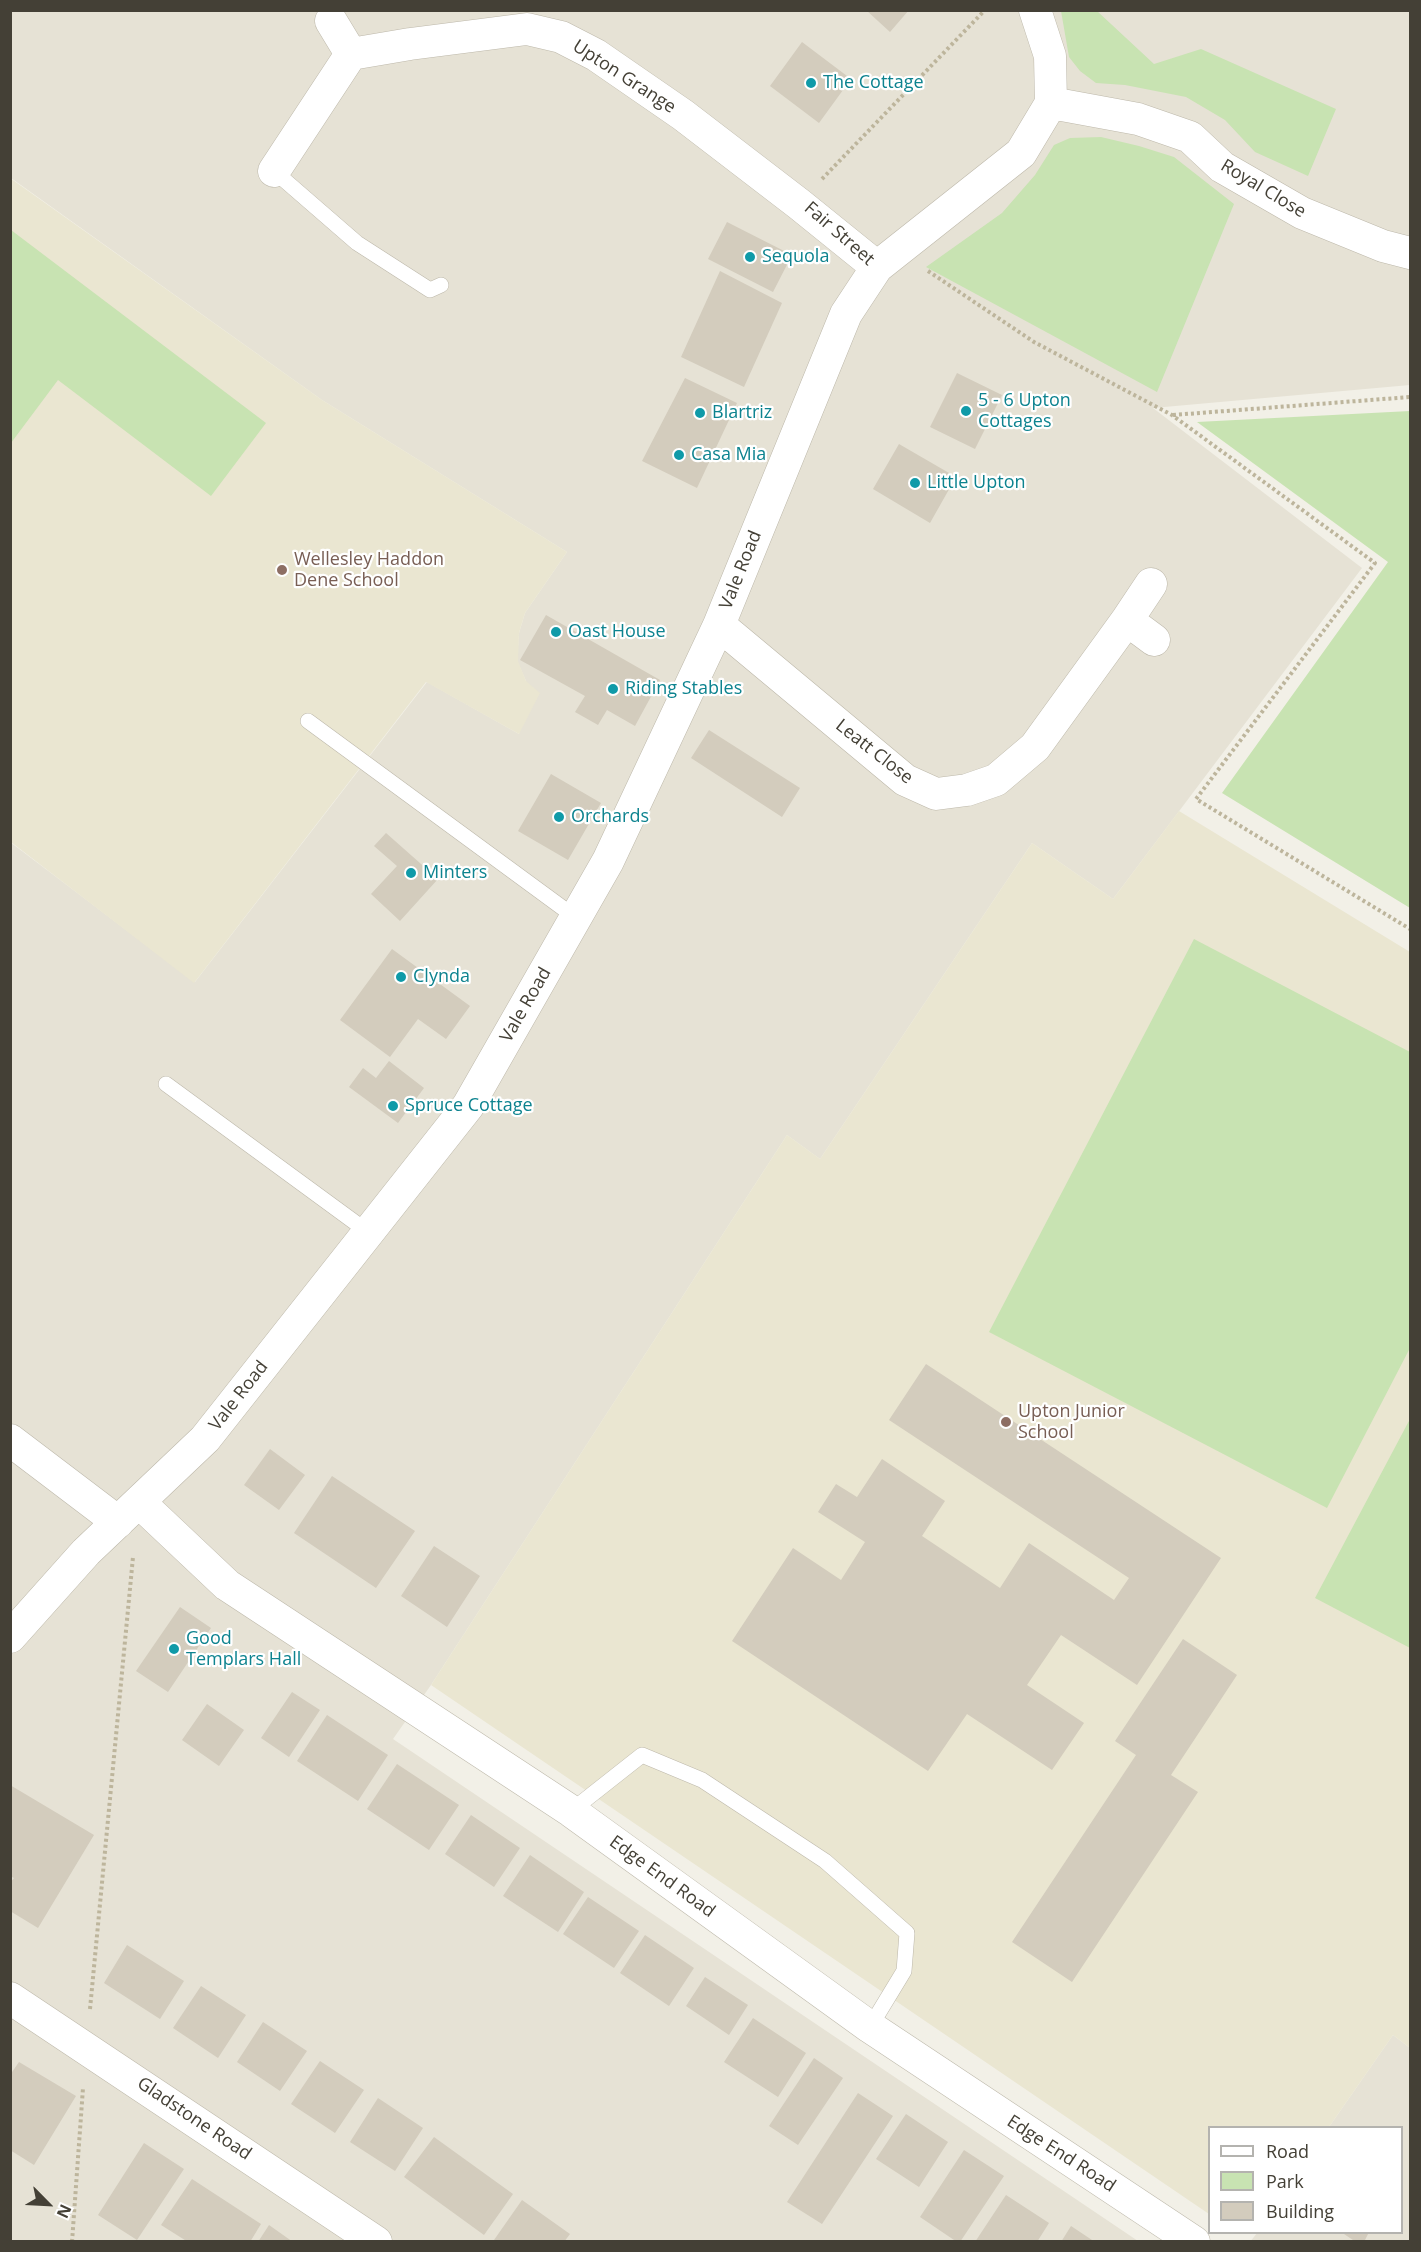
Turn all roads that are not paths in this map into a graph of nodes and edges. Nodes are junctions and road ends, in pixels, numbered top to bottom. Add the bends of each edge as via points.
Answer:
1 (1035, 10) edge
2 (331, 21) dead end
3 (351, 54) junction
4 (1051, 103) junction
5 (274, 171) joint
6 (799, 204) joint
7 (1410, 253) edge
8 (888, 259) junction
9 (441, 285) dead end
10 (1151, 584) dead end
11 (1127, 620) junction
12 (718, 625) junction
13 (1154, 640) dead end
14 (308, 721) dead end
15 (576, 917) junction
16 (166, 1084) dead end
17 (368, 1232) junction
18 (10, 1440) edge
19 (128, 1512) junction
20 (10, 1637) edge
21 (571, 1811) junction
22 (10, 1998) edge
23 (870, 2027) junction
24 (376, 2241) edge
25 (1194, 2241) edge

1 - 4 street via 1050,56
2 - 3 street
3 - 5 street
3 - 6 street, Upton Grange via 527,29 561,37 596,54
4 - 7 street, Royal Close via 1138,119 1190,137 1222,166 1302,213
4 - 8 street, Fair Street via 1021,153
5 - 9 lane via 357,243 430,290
6 - 8 street, Fair Street
8 - 12 street, Vale Road via 846,314
10 - 11 street, Leatt Close
11 - 12 street, Leatt Close via 1035,747 996,780 967,790 936,794 905,780
11 - 13 street
12 - 15 street, Vale Road via 608,861
14 - 15 lane
15 - 17 street, Vale Road via 468,1106
16 - 17 lane
17 - 19 street, Vale Road via 205,1439
18 - 19 street, Edge End Road
19 - 20 street, Vale Road
19 - 21 street, Edge End Road via 227,1585
21 - 23 street, Edge End Road
21 - 23 lane via 642,1755 702,1780 825,1861 907,1933 904,1971
22 - 24 street, Gladstone Road
23 - 25 street, Edge End Road

